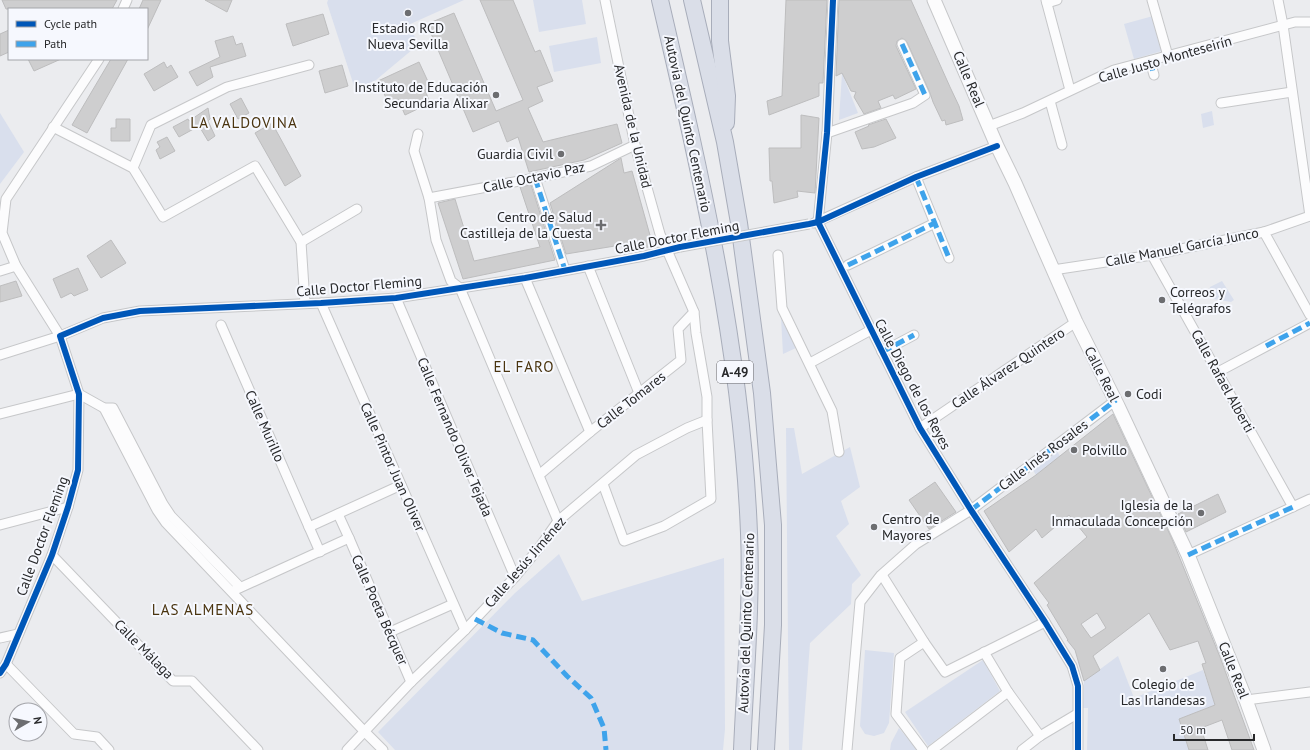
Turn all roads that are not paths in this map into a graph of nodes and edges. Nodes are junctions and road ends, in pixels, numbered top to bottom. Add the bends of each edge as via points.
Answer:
1 (605, 0) edge
2 (660, 0) edge
3 (692, 0) edge
4 (720, 0) edge
5 (833, 0) edge
6 (934, 0) edge
7 (1057, 0) edge
8 (1152, 0) edge
9 (1278, 0) edge
10 (1046, 1) edge
11 (1310, 22) edge
12 (1283, 25) junction
13 (902, 44) dead end
14 (1168, 56) junction
15 (98, 60) edge
16 (1150, 61) junction
17 (309, 65) dead end
18 (1154, 75) dead end
19 (1070, 90) junction
20 (1292, 92) junction
21 (1050, 101) junction
22 (1221, 103) dead end
23 (989, 126) junction
24 (53, 127) junction
25 (827, 133) junction
26 (418, 134) dead end
27 (725, 142) junction
28 (635, 145) junction
29 (1062, 145) dead end
30 (997, 146) junction
31 (1306, 162) edge
32 (133, 168) junction
33 (916, 177) junction
34 (534, 178) junction
35 (429, 198) junction
36 (357, 209) dead end
37 (1310, 216) edge
38 (818, 222) junction
39 (934, 223) junction
40 (1264, 232) junction
41 (301, 242) junction
42 (667, 250) junction
43 (778, 255) dead end
44 (1152, 255) junction
45 (949, 258) dead end
46 (848, 265) dead end
47 (16, 266) junction
48 (588, 266) junction
49 (565, 270) junction
50 (1053, 270) junction
51 (0, 271) edge
52 (525, 278) junction
53 (460, 288) junction
54 (396, 298) junction
55 (305, 303) junction
56 (321, 303) junction
57 (694, 312) junction
58 (1310, 315) edge
59 (1076, 322) junction
60 (1310, 323) edge
61 (221, 325) dead end
62 (871, 330) junction
63 (914, 335) dead end
64 (60, 336) junction
65 (882, 352) junction
66 (0, 355) edge
67 (810, 363) junction
68 (1218, 372) junction
69 (639, 393) junction
70 (79, 394) junction
71 (1116, 400) junction
72 (0, 414) edge
73 (706, 420) junction
74 (920, 428) junction
75 (590, 432) junction
76 (839, 452) dead end
77 (539, 475) junction
78 (603, 484) junction
79 (401, 485) junction
80 (1310, 499) edge
81 (68, 507) junction
82 (1293, 507) junction
83 (971, 510) junction
84 (338, 514) junction
85 (558, 521) junction
86 (0, 525) edge
87 (309, 527) junction
88 (348, 538) junction
89 (320, 552) junction
90 (52, 555) junction
91 (1188, 555) junction
92 (882, 575) junction
93 (515, 577) junction
94 (236, 589) junction
95 (454, 604) junction
96 (1045, 622) junction
97 (465, 630) junction
98 (390, 632) junction
99 (18, 634) junction
100 (0, 638) edge
101 (924, 642) junction
102 (984, 652) junction
103 (6, 664) junction
104 (0, 673) edge
105 (411, 682) junction
106 (1008, 692) junction
107 (1310, 692) edge
108 (1246, 700) junction
109 (1077, 714) junction
110 (364, 731) junction
111 (1040, 736) junction
112 (109, 750) edge
113 (258, 750) edge
114 (347, 750) edge
115 (383, 750) edge
116 (742, 750) edge
117 (766, 750) edge
118 (847, 750) edge
119 (923, 750) edge
120 (932, 750) edge
121 (1022, 750) edge
122 (1078, 750) edge
123 (1264, 750) edge

1 - 28 street, Avenida de la Unidad
2 - 116 highway, Autovía del Quinto Centenario / A-49 via 704,193 736,374 749,534 749,612
3 - 27 highway, Autovía del Quinto Centenario / A-49
4 - 27 highway via 720,41 727,96
5 - 25 street
6 - 23 main road, Calle Real
7 - 10 street
8 - 14 street
9 - 12 street
10 - 19 street
11 - 12 street, Calle Justo Monteseirín
12 - 14 street, Calle Justo Monteseirín
12 - 20 street
13 - 25 street via 925,95 913,102
14 - 16 street, Calle Justo Monteseirín
15 - 24 street
16 - 18 street
16 - 19 street, Calle Justo Monteseirín via 1114,70
17 - 32 street via 227,87 150,125
19 - 21 street, Calle Justo Monteseirín
20 - 22 street
20 - 31 street
21 - 23 street, Calle Justo Monteseirín
21 - 29 street
23 - 30 main road, Calle Real
24 - 32 street
24 - 47 street via 6,199 2,233
25 - 38 street
26 - 35 street via 414,151
27 - 117 highway, Autovía del Quinto Centenario / A-49 via 739,223 762,393 772,525 773,625
28 - 34 street, Calle Octavio Paz via 591,166
28 - 42 street, Avenida de la Unidad via 660,234
30 - 33 street, Calle Doctor Fleming
30 - 50 main road, Calle Real
31 - 37 street
32 - 41 street via 162,217 255,166
33 - 38 street, Calle Doctor Fleming
33 - 39 street
34 - 35 street, Calle Octavio Paz
34 - 49 street
35 - 53 street via 436,240 452,280
36 - 41 street
37 - 40 street, Calle Manuel García Junco
38 - 42 street, Calle Doctor Fleming, bridge
38 - 62 street, Calle Diego de los Reyes
39 - 45 street
39 - 46 street
40 - 44 street, Calle Manuel García Junco
40 - 58 street
41 - 55 street
42 - 48 street, Calle Doctor Fleming
42 - 57 street, Avenida de la Unidad
43 - 67 street via 782,308
44 - 50 street, Calle Manuel García Junco
44 - 68 street, Calle Rafael Alberti
47 - 51 street
47 - 64 street
48 - 49 street, Calle Doctor Fleming
48 - 69 street
49 - 52 street, Calle Doctor Fleming
50 - 59 main road, Calle Real
52 - 53 street, Calle Doctor Fleming
52 - 75 street
53 - 54 street, Calle Doctor Fleming
53 - 77 street
54 - 56 street, Calle Doctor Fleming
54 - 93 street, Calle Fernando Oliver Tejada
55 - 56 street, Calle Doctor Fleming
55 - 64 street, Calle Doctor Fleming via 140,311 103,318
56 - 79 street, Calle Pintor Juan Oliver
57 - 69 street, Calle Tomares via 678,329 681,360
57 - 73 street, Avenida de la Unidad via 707,397
59 - 71 main road, Calle Real
59 - 74 street, Calle Álvarez Quintero
60 - 68 street
61 - 87 street, Calle Murillo
62 - 65 street, Calle Diego de los Reyes
62 - 67 street
63 - 65 street
64 - 66 street
64 - 70 street, Calle Doctor Fleming
65 - 74 street, Calle Diego de los Reyes
67 - 76 street via 832,411
68 - 82 street, Calle Rafael Alberti
69 - 75 street, Calle Tomares
70 - 72 street
70 - 81 street, Calle Doctor Fleming via 78,470
70 - 94 street via 104,408 166,523
71 - 83 street, Calle Inés Rosales
71 - 91 main road, Calle Real
73 - 78 street, Calle Jesús Jiménez via 636,455
73 - 78 street, Avenida de la Unidad via 710,499 664,526 624,541
74 - 83 street, Calle Diego de los Reyes
75 - 77 street, Calle Tomares
77 - 85 street
78 - 85 street, Calle Jesús Jiménez
79 - 84 street
79 - 95 street, Calle Pintor Juan Oliver
80 - 82 street
81 - 86 street
81 - 90 street, Calle Doctor Fleming
82 - 91 street
83 - 92 street, Calle Inés Rosales via 916,544
83 - 96 street, Calle Diego de los Reyes
84 - 87 street
84 - 88 street, Calle Poeta Bécquer
85 - 93 street, Calle Jesús Jiménez via 540,548
87 - 89 street, Calle Murillo
88 - 89 street
88 - 98 street, Calle Poeta Bécquer
89 - 94 street
90 - 99 street, Calle Doctor Fleming
90 - 113 street, Calle Málaga via 173,681 192,681
91 - 108 main road, Calle Real
92 - 101 street
92 - 118 street, Calle Inés Rosales via 860,602
93 - 97 street, Calle Jesús Jiménez
94 - 110 street
95 - 97 street, Calle Pintor Juan Oliver
95 - 98 street
96 - 102 street
96 - 109 street, Calle Diego de los Reyes via 1072,666 1078,686
97 - 105 street, Calle Jesús Jiménez
98 - 105 street, Calle Poeta Bécquer
99 - 100 street
99 - 103 street, Calle Doctor Fleming
101 - 102 street via 945,672
101 - 119 street via 900,658 896,714
102 - 106 street
103 - 104 street, Calle Doctor Fleming
103 - 112 street via 74,734 97,737
105 - 110 street, Calle Jesús Jiménez
106 - 111 street
106 - 120 street
107 - 108 street
108 - 123 main road, Calle Real
109 - 111 street
109 - 122 street, Calle Diego de los Reyes
110 - 114 street, Calle Jesús Jiménez
110 - 115 street
111 - 121 street

